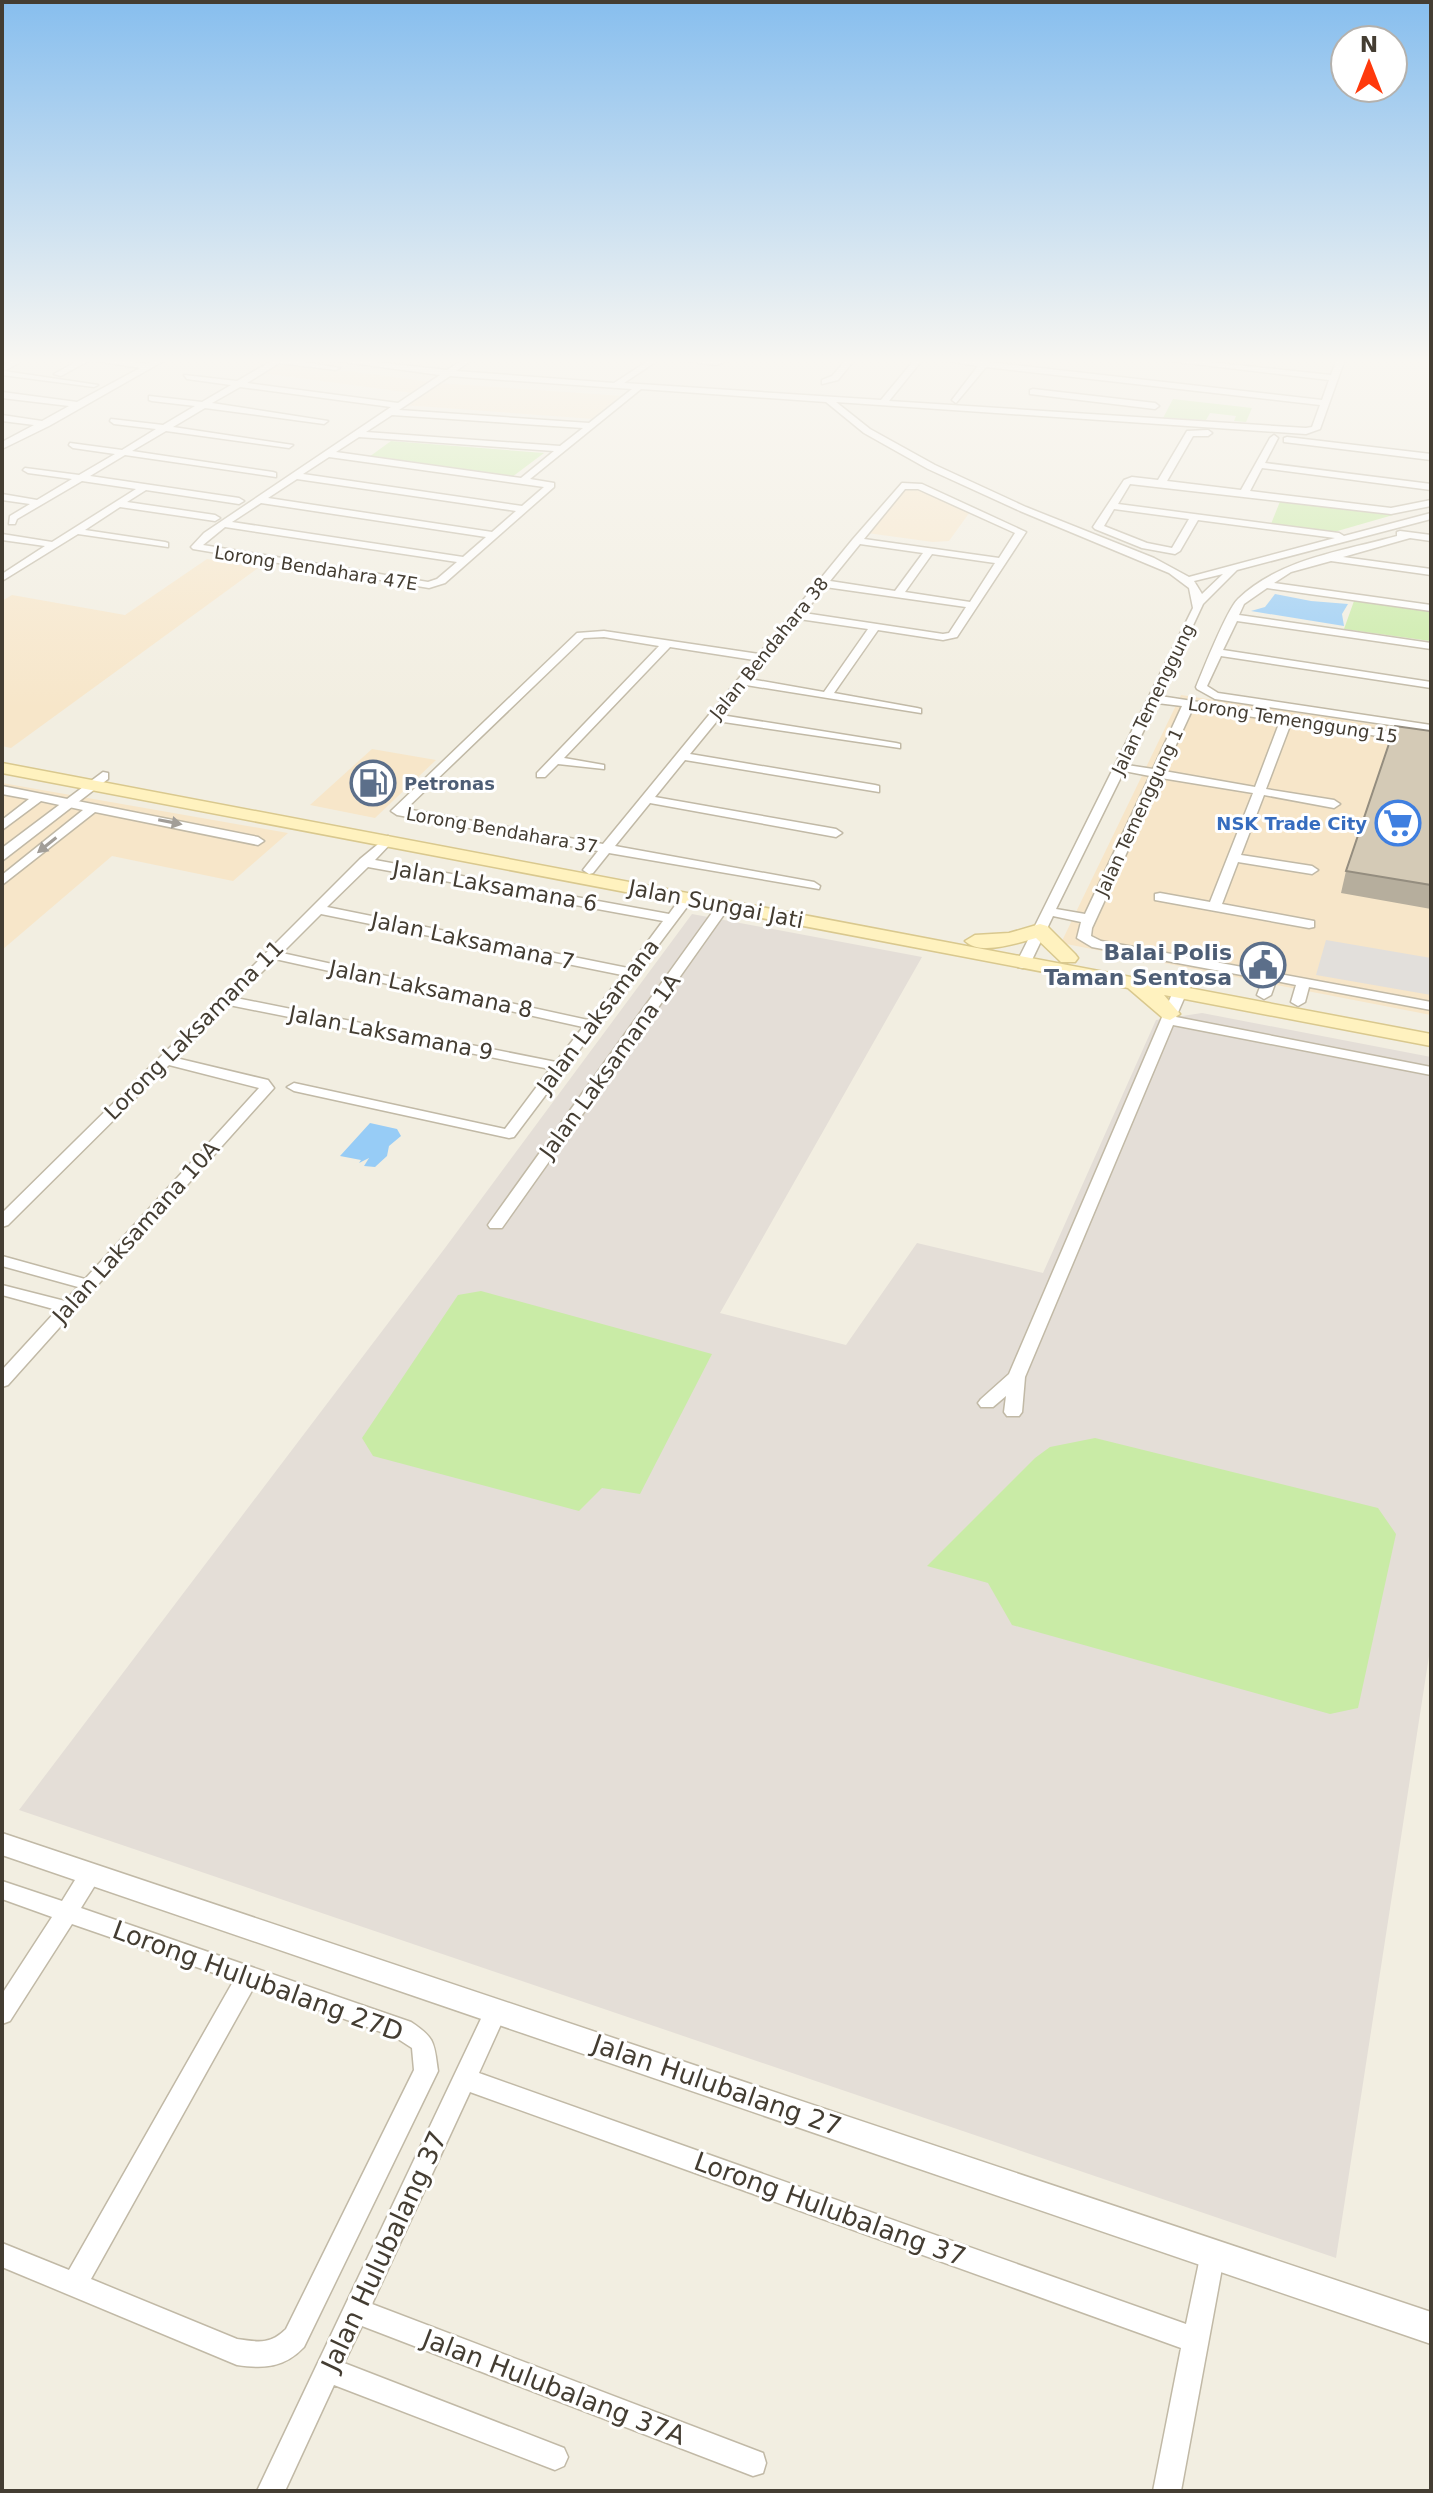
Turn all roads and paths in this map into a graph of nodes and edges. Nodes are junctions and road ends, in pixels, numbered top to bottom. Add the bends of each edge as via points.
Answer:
1 (69, 475) edge
2 (85, 475) edge
3 (489, 475) edge
4 (529, 475) edge
5 (949, 475) edge
6 (1166, 475) edge
7 (1254, 475) edge
8 (1340, 475) edge
9 (295, 476) joint
10 (82, 477) junction
11 (524, 480) junction
12 (1162, 482) junction
13 (145, 487) junction
14 (1431, 487) edge
15 (1245, 492) junction
16 (2, 497) edge
17 (259, 500) junction
18 (239, 501) dead end
19 (39, 503) junction
20 (1431, 503) edge
21 (119, 504) junction
22 (1112, 506) junction
23 (524, 509) junction
24 (1431, 516) edge
25 (1195, 517) junction
26 (220, 521) junction
27 (12, 522) dead end
28 (76, 531) junction
29 (1375, 531) junction
30 (494, 535) junction
31 (1407, 536) junction
32 (2, 537) edge
33 (1349, 537) junction
34 (1431, 538) edge
35 (856, 541) junction
36 (54, 545) junction
37 (165, 545) dead end
38 (930, 551) junction
39 (1330, 558) junction
40 (465, 560) junction
41 (1001, 561) junction
42 (1154, 563) junction
43 (1234, 568) junction
44 (1431, 572) edge
45 (4, 576) edge
46 (1187, 580) junction
47 (822, 583) junction
48 (1265, 585) junction
49 (898, 594) junction
50 (1198, 604) junction
51 (972, 605) junction
52 (1431, 608) edge
53 (796, 615) junction
54 (1234, 617) junction
55 (875, 627) junction
56 (667, 644) junction
57 (1431, 646) edge
58 (1216, 652) junction
59 (761, 658) junction
60 (742, 681) junction
61 (1431, 685) edge
62 (827, 696) junction
63 (1155, 699) junction
64 (1189, 704) junction
65 (917, 711) dead end
66 (714, 717) junction
67 (1287, 719) junction
68 (1431, 728) edge
69 (1431, 741) edge
70 (896, 746) dead end
71 (682, 756) junction
72 (2, 757) edge
73 (556, 760) junction
74 (600, 767) dead end
75 (1120, 767) junction
76 (2, 768) edge
77 (1156, 774) junction
78 (541, 775) dead end
79 (62, 779) junction
80 (98, 780) junction
81 (875, 789) dead end
82 (2, 790) edge
83 (118, 790) junction
84 (1259, 791) junction
85 (39, 797) junction
86 (647, 799) junction
87 (71, 802) junction
88 (1334, 804) dead end
89 (93, 808) junction
90 (2, 826) edge
91 (836, 833) dead end
92 (388, 840) junction
93 (258, 841) dead end
94 (607, 849) junction
95 (2, 856) edge
96 (1234, 858) junction
97 (364, 862) junction
98 (589, 870) junction
99 (1312, 870) dead end
100 (2, 881) edge
101 (814, 886) dead end
102 (1160, 897) dead end
103 (687, 899) junction
104 (724, 906) junction
105 (1215, 907) junction
106 (316, 909) junction
107 (1082, 918) junction
108 (672, 919) junction
109 (1045, 921) junction
110 (1309, 924) dead end
111 (975, 941) junction
112 (270, 954) junction
113 (1026, 958) junction
114 (1068, 958) junction
115 (631, 973) junction
116 (1301, 992) junction
117 (1265, 993) junction
118 (223, 1000) junction
119 (1176, 1003) junction
120 (1431, 1006) edge
121 (592, 1025) junction
122 (1431, 1028) edge
123 (1431, 1040) edge
124 (164, 1060) junction
125 (560, 1067) junction
126 (1431, 1071) edge
127 (294, 1087) dead end
128 (2, 1222) edge
129 (496, 1225) dead end
130 (2, 1261) edge
131 (89, 1285) junction
132 (2, 1290) edge
133 (68, 1307) junction
134 (1016, 1377) junction
135 (2, 1381) edge
136 (987, 1403) dead end
137 (1013, 1412) dead end
138 (2, 1844) edge
139 (91, 1874) junction
140 (2, 1890) edge
141 (66, 1913) junction
142 (248, 1977) junction
143 (496, 2011) junction
144 (2, 2014) edge
145 (465, 2079) junction
146 (1212, 2252) junction
147 (2, 2255) edge
148 (75, 2284) junction
149 (356, 2311) junction
150 (1431, 2328) edge
151 (1195, 2340) junction
152 (328, 2370) junction
153 (555, 2457) dead end
154 (753, 2463) dead end
155 (271, 2491) edge
156 (1167, 2491) edge

1 - 10 street
2 - 10 street
3 - 11 street
4 - 11 street
5 - 42 street
6 - 12 street
7 - 15 street
8 - 14 street
9 - 17 street
9 - 23 street
10 - 13 street
10 - 19 street
11 - 23 street via 551,485
12 - 15 street
12 - 22 street via 1127,482
13 - 18 street
13 - 21 street
15 - 20 street via 1391,511
16 - 19 street
17 - 26 street
17 - 30 street
19 - 27 street
21 - 26 street
21 - 28 street
22 - 25 street
22 - 25 street via 1099,529 1151,548 1178,549
23 - 30 street
24 - 29 street
25 - 33 street
26 - 40 street
26 - 40 street, Lorong Bendahara 47E via 196,547 429,585
28 - 36 street
28 - 37 street
29 - 31 street
29 - 33 street
30 - 40 street
31 - 34 street
31 - 39 street
32 - 36 street
33 - 43 street
35 - 38 street
35 - 41 street, Jalan Bendahara 38 via 902,486 919,486 1021,532
35 - 47 street, Jalan Bendahara 38
36 - 45 street
38 - 41 street
38 - 49 street
39 - 44 street
39 - 48 street via 1287,570
41 - 51 street
42 - 43 street
42 - 46 street
43 - 46 street
43 - 50 street
46 - 50 street, Jalan Temenggung
47 - 49 street
47 - 53 street, Jalan Bendahara 38
48 - 52 street
48 - 54 street via 1240,602
49 - 51 street
50 - 63 street, Jalan Temenggung
51 - 55 street via 949,637
53 - 55 street
53 - 59 street, Jalan Bendahara 38
54 - 57 street
54 - 58 street
55 - 62 street
56 - 59 street
56 - 73 street
56 - 94 street, Lorong Bendahara 37 via 581,635 397,811
58 - 61 street
58 - 68 street via 1201,687 1215,696
59 - 60 street, Jalan Bendahara 38
60 - 62 street
60 - 66 street, Jalan Bendahara 38
62 - 65 street
63 - 64 street, Lorong Temenggung 15
63 - 75 street, Jalan Temenggung
64 - 67 street, Lorong Temenggung 15
64 - 77 street, Jalan Temenggung 1
66 - 70 street
66 - 71 street, Jalan Bendahara 38
67 - 69 street, Lorong Temenggung 15
67 - 84 street
71 - 81 street
71 - 86 street, Jalan Bendahara 38
72 - 80 main road, Jalan Sungai Jati
73 - 74 street
73 - 78 street
75 - 77 street
75 - 109 street, Jalan Temenggung
76 - 79 main road, Jalan Sungai Jati
77 - 84 street
77 - 107 street, Jalan Temenggung 1
79 - 80 main road, Jalan Sungai Jati
79 - 87 main road via 73,787
80 - 83 main road, Jalan Sungai Jati
80 - 87 street
80 - 98 main road, Jalan Sungai Jati
82 - 85 street
83 - 87 main road via 93,792
83 - 92 main road, Jalan Sungai Jati
84 - 88 street
84 - 96 street
85 - 87 street
85 - 90 street
86 - 91 street
86 - 94 street, Jalan Bendahara 38
87 - 89 street
87 - 95 street
89 -> 93 street
89 -> 100 street
92 - 97 street, Lorong Laksamana 11
92 - 103 main road, Jalan Sungai Jati
94 - 98 street, Jalan Bendahara 38
94 - 101 street, Lorong Bendahara 37
96 - 99 street
96 - 105 street
97 - 106 street, Lorong Laksamana 11
97 - 108 street, Jalan Laksamana 6
98 - 111 main road, Jalan Sungai Jati
102 - 105 street
103 - 104 main road, Jalan Sungai Jati
103 - 108 street, Jalan Laksamana
104 - 113 main road, Jalan Sungai Jati
104 - 129 street, Jalan Laksamana 1A
105 - 110 street
106 - 112 street, Lorong Laksamana 11
106 - 115 street, Jalan Laksamana 7
107 - 109 street, Jalan Temenggung 1
107 - 117 street, Jalan Temenggung 1 via 1084,938 1097,944
108 - 115 street, Jalan Laksamana
109 - 111 main road via 1011,939
109 - 113 street, Jalan Temenggung
109 - 114 main road
111 - 113 main road, Jalan Sungai Jati
112 - 118 street, Lorong Laksamana 11
112 - 121 street, Jalan Laksamana 8
113 - 114 main road, Jalan Sungai Jati
113 - 119 main road, Jalan Sungai Jati via 1130,984 1157,1000
114 - 119 main road, Jalan Sungai Jati
115 - 121 street, Jalan Laksamana
116 - 117 main road, Jalan Sungai Jati
116 - 120 street
116 - 122 main road, Jalan Sungai Jati
117 - 119 main road, Jalan Sungai Jati
117 - 123 main road, Jalan Sungai Jati
118 - 124 street, Lorong Laksamana 11
118 - 125 street, Jalan Laksamana 9
119 - 126 street
119 - 134 street
121 - 125 street, Jalan Laksamana
124 - 128 street, Lorong Laksamana 11
124 - 131 street, Jalan Laksamana 10A via 267,1088
125 - 127 street, Jalan Laksamana via 509,1134
130 - 131 street
131 - 133 street, Jalan Laksamana 10A
132 - 133 street
133 - 135 street, Jalan Laksamana 10A
134 - 136 street
134 - 137 street
138 - 139 street, Jalan Hulubalang 27
139 - 141 street
139 - 143 street, Jalan Hulubalang 27
140 - 141 street, Lorong Hulubalang 27D
141 - 142 street, Lorong Hulubalang 27D
141 - 144 street
142 - 148 street
142 - 148 street, Lorong Hulubalang 27D via 403,2029 423,2043 426,2071 295,2338 282,2353 237,2352
143 - 145 street, Jalan Hulubalang 37
143 - 146 street, Jalan Hulubalang 27
145 - 149 street, Jalan Hulubalang 37
145 - 151 street, Lorong Hulubalang 37
146 - 150 street, Jalan Hulubalang 27
146 - 151 street
147 - 148 street
149 - 152 street, Jalan Hulubalang 37
149 - 154 street, Jalan Hulubalang 37A
151 - 156 street
152 - 153 street
152 - 155 street, Jalan Hulubalang 37

